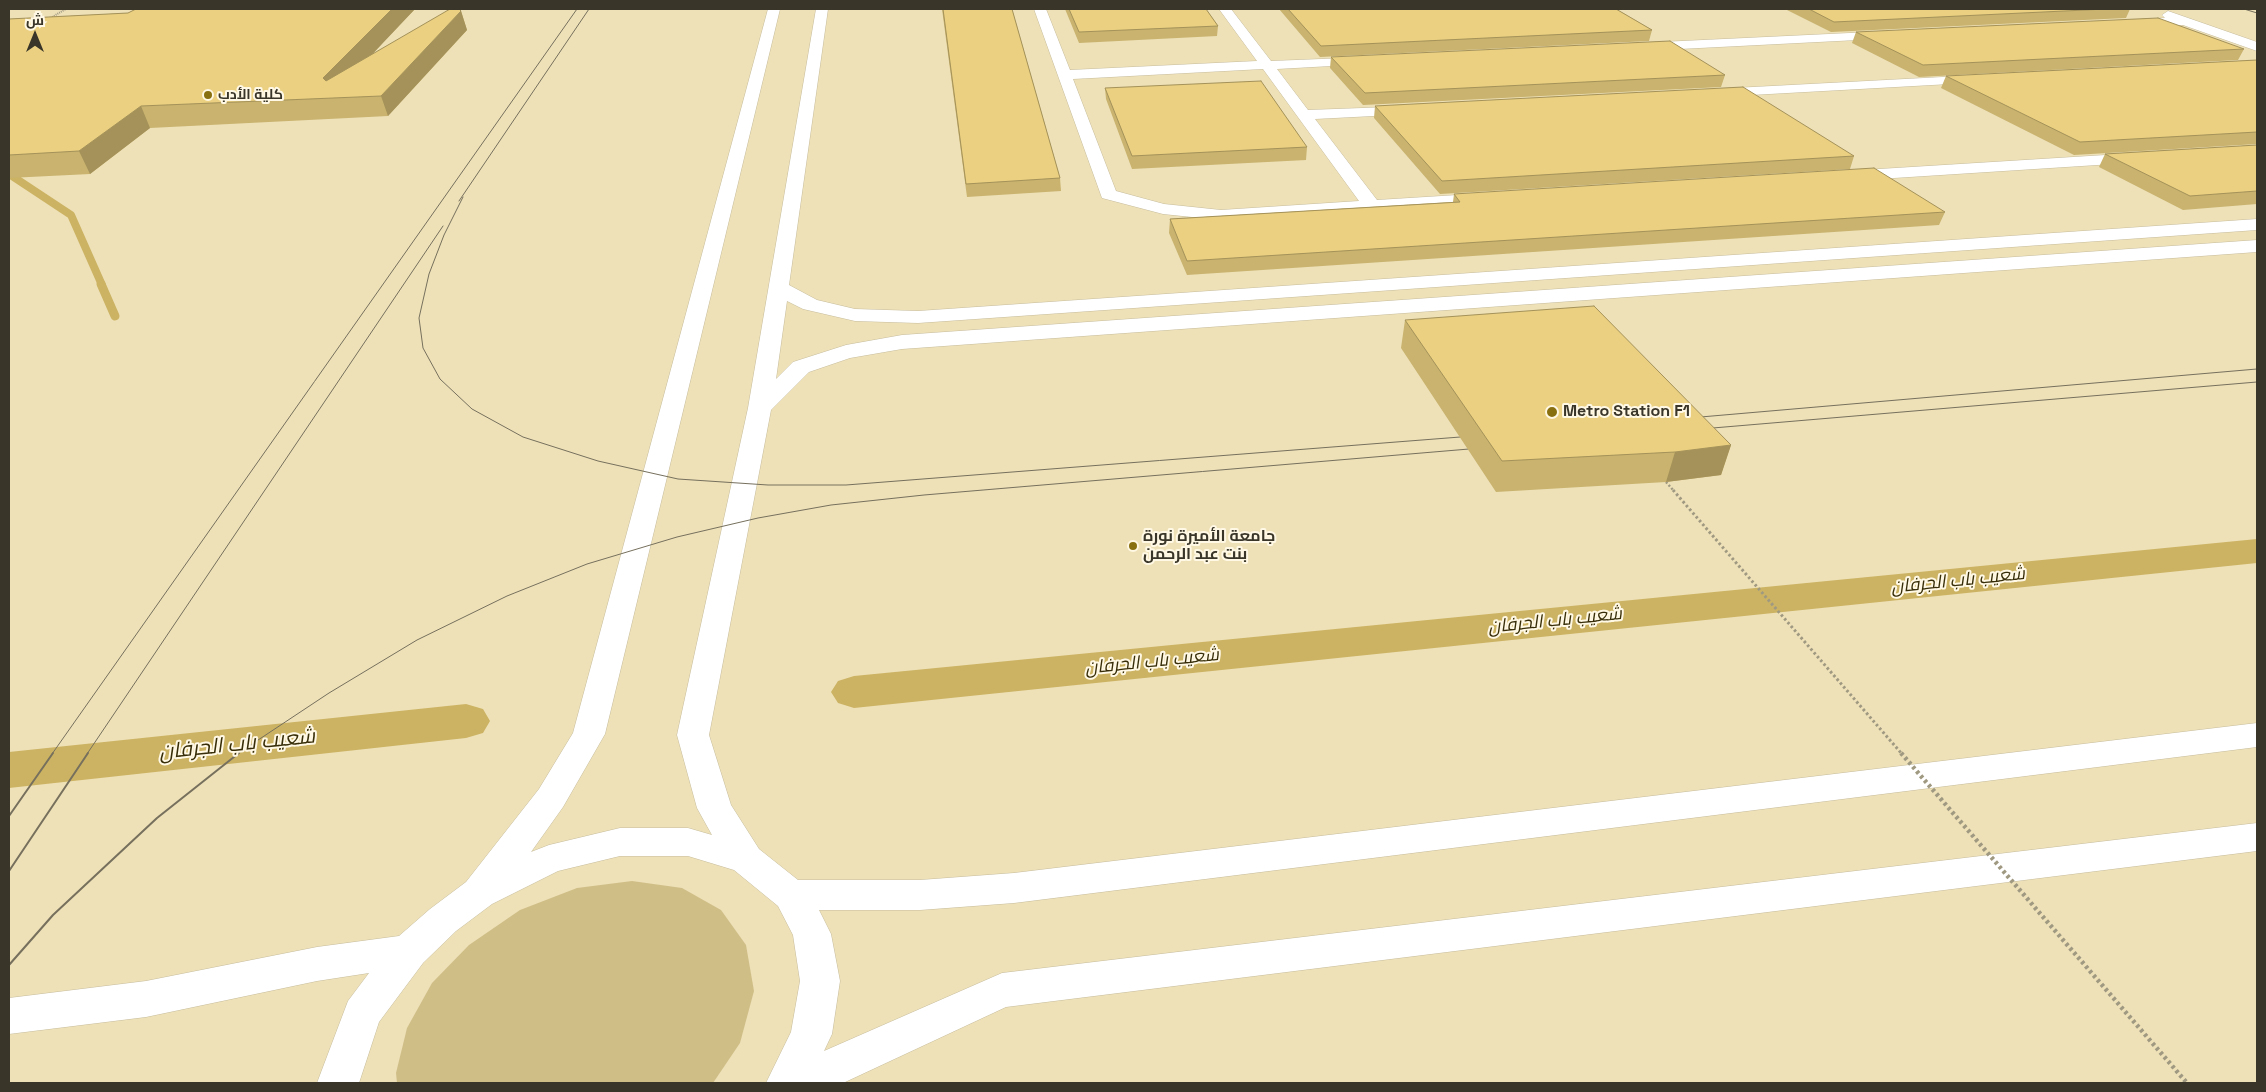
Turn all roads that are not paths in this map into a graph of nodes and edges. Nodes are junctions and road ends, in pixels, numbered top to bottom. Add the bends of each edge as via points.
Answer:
1 (774, 9) edge
2 (822, 9) edge
3 (1040, 9) edge
4 (1225, 9) edge
5 (2150, 9) edge
6 (2185, 21) junction
7 (2116, 25) edge
8 (1910, 34) edge
9 (2257, 47) edge
10 (1629, 48) edge
11 (1384, 59) edge
12 (1266, 65) junction
13 (1064, 75) junction
14 (1999, 78) edge
15 (1701, 94) edge
16 (1423, 108) edge
17 (1304, 115) junction
18 (2153, 157) edge
19 (1830, 177) edge
20 (1511, 197) edge
21 (1372, 206) junction
22 (2257, 224) edge
23 (2257, 246) edge
24 (778, 286) junction
25 (760, 408) junction
26 (2257, 734) edge
27 (2257, 838) edge
28 (746, 859) junction
29 (480, 893) junction
30 (791, 895) junction
31 (409, 951) junction
32 (9, 1016) edge
33 (338, 1083) edge
34 (787, 1083) edge
35 (799, 1083) edge

1 - 29 street via 589,734 551,798
2 - 24 street
3 - 13 street
4 - 12 street
5 - 6 street
6 - 7 street
6 - 9 street
8 - 10 street
11 - 12 street
12 - 13 street
12 - 17 street
13 - 21 street via 1108,194 1163,209 1221,215
14 - 15 street
16 - 17 street
17 - 21 street
18 - 19 street
20 - 21 street
22 - 24 street via 918,317 855,315 810,305
23 - 25 street via 902,342 846,352 801,367
24 - 25 street
25 - 28 street via 693,735 714,808
26 - 30 street via 1014,888 920,895
27 - 35 street via 1002,990
28 - 29 street via 688,842 620,842 550,859
28 - 30 street
29 - 31 street
30 - 34 street via 812,934 820,981 811,1034
31 - 32 street via 316,964 146,1000
31 - 33 street via 362,1014

